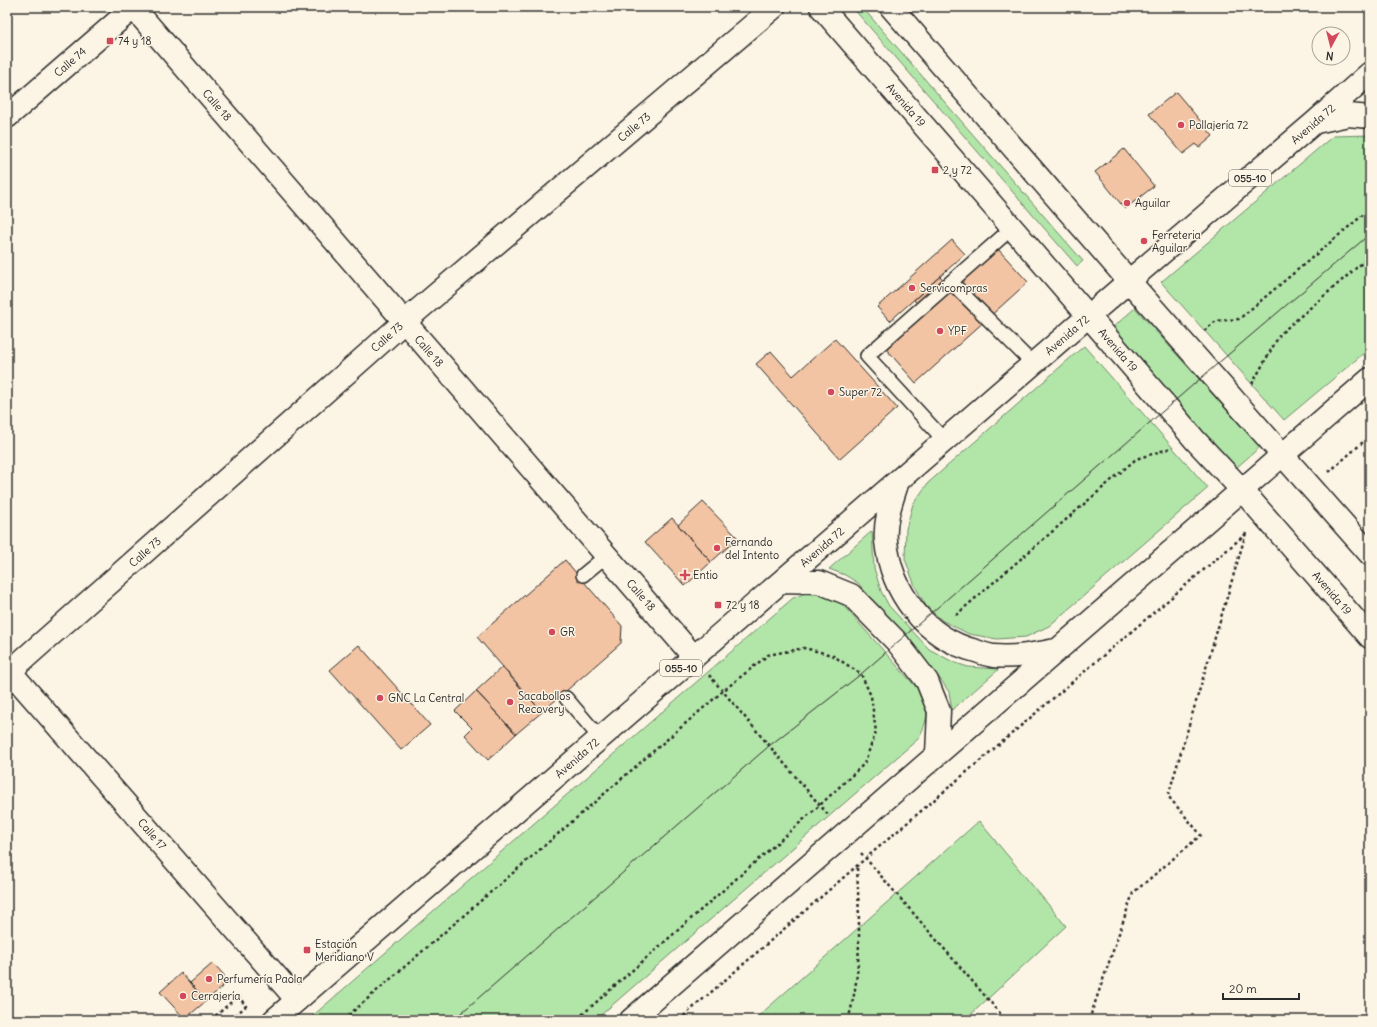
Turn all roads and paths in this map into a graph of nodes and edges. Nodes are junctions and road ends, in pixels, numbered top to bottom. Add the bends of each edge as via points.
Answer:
1 (133, 7) edge
2 (774, 7) edge
3 (821, 7) edge
4 (891, 7) edge
5 (1370, 73) edge
6 (7, 117) edge
7 (1370, 117) edge
8 (1315, 122) junction
9 (1370, 209) edge
10 (1012, 228) junction
11 (1370, 256) edge
12 (1129, 281) junction
13 (951, 282) junction
14 (1088, 316) junction
15 (404, 322) junction
16 (1187, 346) junction
17 (1033, 364) junction
18 (1370, 379) edge
19 (1240, 406) junction
20 (1370, 436) edge
21 (1195, 440) junction
22 (945, 441) junction
23 (1283, 454) junction
24 (898, 481) junction
25 (1312, 488) junction
26 (1242, 490) junction
27 (1265, 517) junction
28 (1246, 533) junction
29 (1370, 554) edge
30 (606, 556) junction
31 (583, 575) dead end
32 (782, 581) junction
33 (936, 633) junction
34 (1370, 637) edge
35 (1058, 650) junction
36 (694, 657) junction
37 (8, 671) edge
38 (566, 698) dead end
39 (600, 738) junction
40 (937, 754) junction
41 (857, 866) junction
42 (297, 1000) junction
43 (211, 1020) edge
44 (230, 1020) edge
45 (274, 1020) edge
46 (344, 1020) edge
47 (576, 1020) edge
48 (631, 1020) edge
49 (679, 1020) edge
50 (848, 1020) edge
51 (1089, 1020) edge

1 - 6 main road, Calle 74
1 - 15 main road, Calle 18
2 - 15 main road, Calle 73
3 - 10 main road, Avenida 19
4 - 12 main road
5 - 8 main road, Avenida 72 / 055-10
7 - 8 main road via 1348,115
8 - 12 main road, Avenida 72 / 055-10
9 - 16 path via 1239,319 1216,321
10 - 13 lane
10 - 14 main road, Avenida 19
11 - 19 path via 1280,334
12 - 14 main road, Avenida 72 / 055-10
12 - 16 main road
13 - 17 lane
13 - 22 lane via 867,356
14 - 17 main road, Avenida 72 / 055-10
14 - 21 main road, Avenida 19
15 - 30 main road, Calle 18
15 - 37 main road, Calle 73
16 - 19 main road
17 - 22 main road, Avenida 72 / 055-10
18 - 23 main road
19 - 23 main road
20 - 25 path
21 - 26 main road, Avenida 19
21 - 33 path via 1136,460
22 - 24 main road, Avenida 72 / 055-10
23 - 25 main road
23 - 26 main road
24 - 32 main road, Avenida 72 / 055-10
24 - 33 main road via 888,510 886,540 892,569 904,597 922,621
25 - 29 main road
26 - 27 main road, Avenida 19
26 - 35 main road
27 - 28 path
27 - 34 main road, Avenida 19
28 - 41 path
28 - 51 path via 1168,796 1201,835 1133,893
30 - 31 lane
30 - 36 main road, Calle 18
32 - 36 main road, Avenida 72 / 055-10
32 - 40 main road via 819,582 851,596 897,642 927,681 939,711
33 - 35 main road via 963,648 992,656 1023,657
35 - 40 main road
36 - 39 main road, Avenida 72 / 055-10
37 - 42 main road, Calle 17
38 - 39 lane
39 - 42 main road, Avenida 72 / 055-10
40 - 48 main road
41 - 49 path
41 - 50 path via 860,933 856,986
42 - 45 main road, Avenida 72 / 055-10
43 - 44 path via 238,996 246,1006
46 - 47 path via 768,655 804,648 832,655 861,674 871,696 876,732 864,764

